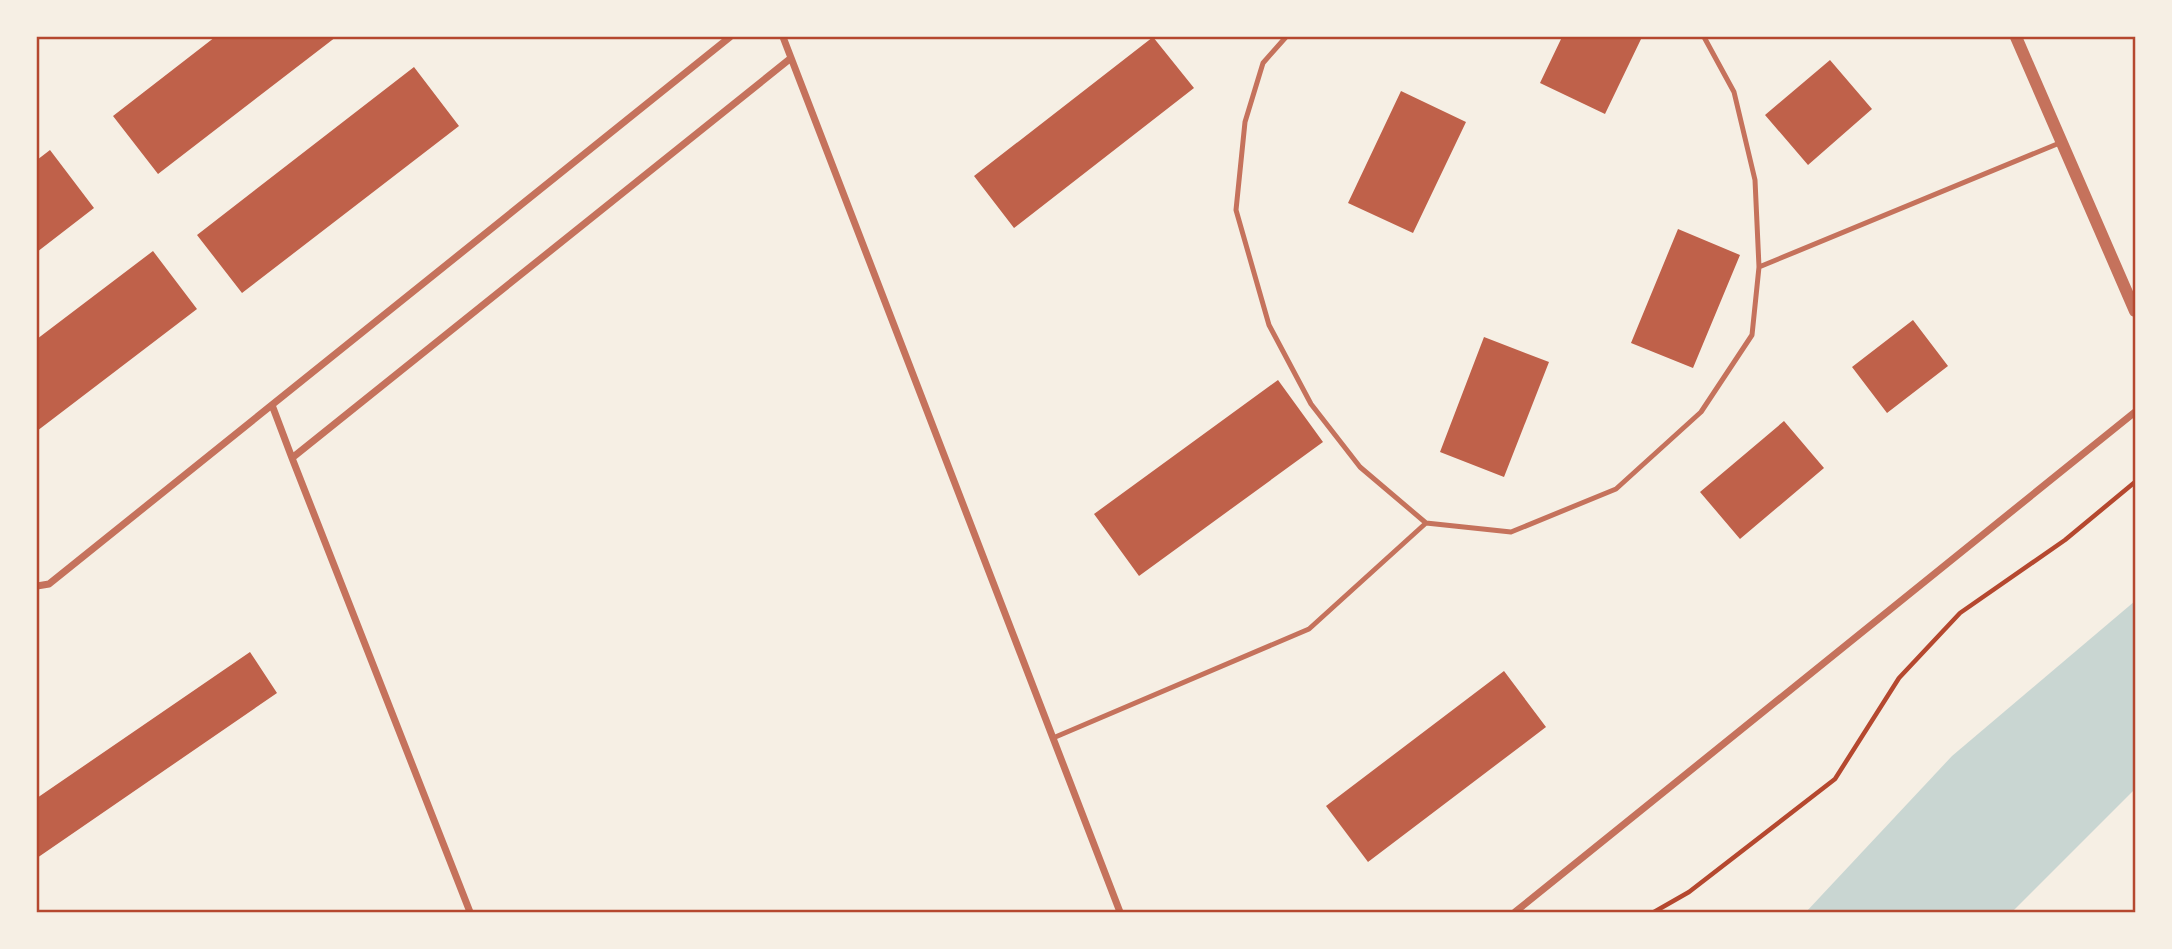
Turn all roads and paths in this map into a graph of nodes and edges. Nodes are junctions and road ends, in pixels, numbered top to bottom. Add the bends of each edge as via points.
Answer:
1 (730, 37) edge
2 (783, 37) edge
3 (1286, 37) edge
4 (1704, 37) edge
5 (2016, 37) edge
6 (791, 58) junction
7 (2062, 142) junction
8 (1759, 267) junction
9 (2135, 311) edge
10 (272, 405) junction
11 (2135, 412) edge
12 (292, 458) junction
13 (2135, 482) edge
14 (1426, 523) junction
15 (37, 586) edge
16 (1053, 738) junction
17 (470, 912) edge
18 (1120, 912) edge
19 (1515, 912) edge
20 (1654, 912) edge

1 - 10 street
2 - 6 street
3 - 14 lane via 1263,63 1245,122 1236,210 1269,325 1311,404 1360,467
4 - 8 lane via 1734,92 1755,180
5 - 7 street
6 - 12 street
6 - 16 street
7 - 8 lane
7 - 9 street
8 - 14 lane via 1752,335 1701,412 1616,489 1511,532
10 - 12 street
10 - 15 street via 50,583
11 - 19 street
12 - 17 street
13 - 20 path via 2064,540 1960,613 1899,678 1835,779 1699,885
14 - 16 lane via 1309,629
16 - 18 street

